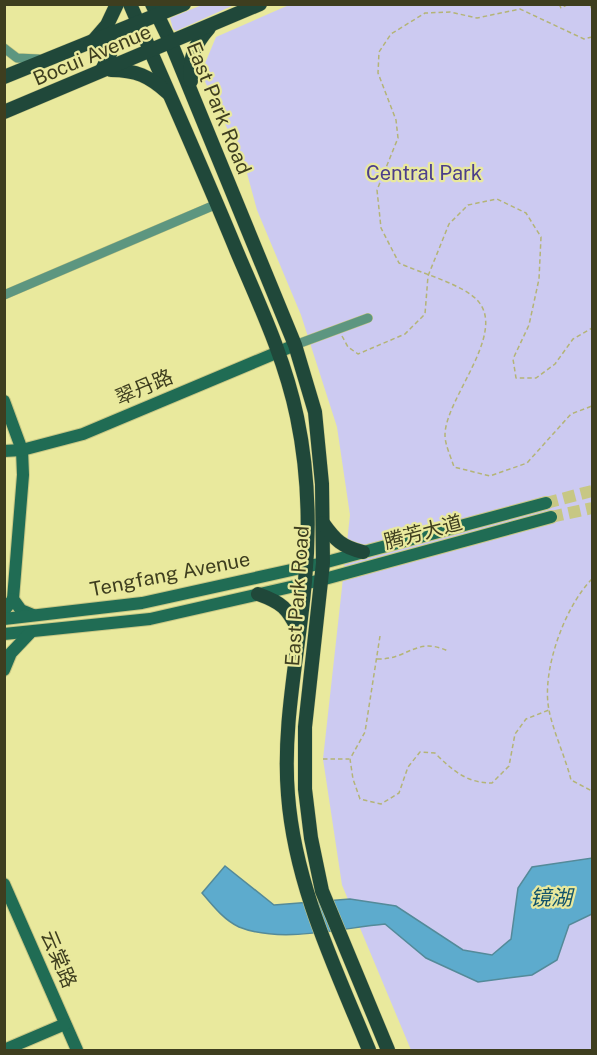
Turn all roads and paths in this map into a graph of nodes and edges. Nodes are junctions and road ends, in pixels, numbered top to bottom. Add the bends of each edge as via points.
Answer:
1 (117, 4) edge
2 (130, 4) edge
3 (184, 4) edge
4 (559, 4) edge
5 (569, 4) edge
6 (590, 4) edge
7 (253, 5) edge
8 (155, 10) edge
9 (592, 10) edge
10 (139, 24) junction
11 (212, 25) junction
12 (592, 37) edge
13 (171, 43) junction
14 (91, 44) junction
15 (4, 48) edge
16 (152, 50) junction
17 (57, 57) junction
18 (102, 70) junction
19 (4, 77) edge
20 (193, 95) junction
21 (173, 98) junction
22 (4, 112) edge
23 (217, 204) junction
24 (428, 276) junction
25 (4, 295) edge
26 (368, 318) dead end
27 (592, 328) edge
28 (342, 336) dead end
29 (295, 345) junction
30 (279, 352) junction
31 (4, 401) edge
32 (592, 406) edge
33 (22, 450) junction
34 (4, 451) edge
35 (546, 503) tunnel mouth
36 (551, 518) tunnel mouth
37 (323, 523) junction
38 (363, 552) junction
39 (323, 562) junction
40 (306, 566) junction
41 (592, 579) edge
42 (321, 580) junction
43 (305, 583) junction
44 (258, 594) junction
45 (13, 599) junction
46 (4, 611) edge
47 (34, 616) junction
48 (4, 619) edge
49 (299, 631) junction
50 (32, 632) junction
51 (4, 634) edge
52 (380, 636) dead end
53 (448, 651) dead end
54 (376, 659) junction
55 (5, 665) edge
56 (4, 670) edge
57 (549, 710) junction
58 (323, 759) dead end
59 (350, 759) junction
60 (592, 791) edge
61 (4, 884) edge
62 (65, 1024) junction
63 (4, 1050) edge
64 (77, 1050) edge
65 (369, 1050) edge
66 (388, 1050) edge

1 - 14 main road via 107,25
2 - 10 main road, East Park Road
3 - 8 main road, Bocui Avenue
4 - 5 path via 561,8
6 - 9 path
7 - 11 main road, Bocui Avenue
8 - 10 main road, Bocui Avenue
8 - 13 main road, East Park Road
10 - 14 main road, Bocui Avenue
10 - 16 main road, East Park Road
11 - 13 main road, Bocui Avenue
11 - 20 main road via 196,43 190,62
12 - 24 path via 584,39 520,9 477,18 450,12 425,13 391,34 379,52 378,73 396,120 398,138 377,190 381,228 399,263
13 - 16 main road, Bocui Avenue
13 - 20 main road, East Park Road
14 - 17 main road, Bocui Avenue
14 - 18 main road via 102,45 110,54
15 - 17 street via 27,60
16 - 18 main road, Bocui Avenue
16 - 21 main road, East Park Road
17 - 19 main road, Bocui Avenue
18 - 21 main road via 132,70 152,78
18 - 22 main road, Bocui Avenue
20 - 29 main road, East Park Road
21 - 23 main road, East Park Road
23 - 25 street
23 - 30 main road, East Park Road
24 - 27 path via 449,224 468,205 497,200 526,213 541,237 539,279 529,325 513,358 516,378 536,378 555,364 573,339
24 - 28 path via 425,314 405,334 358,354
24 - 32 path via 460,288 479,302 485,320 485,339 445,435 454,467 490,476 527,463 571,414
26 - 29 street
29 - 30 main road, 翠丹路
29 - 37 main road, East Park Road via 315,412
30 - 33 main road, 翠丹路 via 83,434
30 - 40 main road, East Park Road via 297,417 306,485
31 - 33 main road
33 - 34 main road, 翠丹路
33 - 45 main road
35 - 38 main road, 腾芳大道
36 - 42 main road, 腾芳大道
37 - 38 main road via 334,540
37 - 39 main road, East Park Road
38 - 39 main road, 腾芳大道
39 - 40 main road, 腾芳大道
39 - 42 main road, East Park Road
40 - 43 main road, East Park Road
40 - 47 main road, Tengfang Avenue via 142,603
41 - 57 path via 559,633 550,673
42 - 43 main road, 腾芳大道
42 - 66 main road, East Park Road via 305,727 311,838 322,891
43 - 44 main road, Tengfang Avenue
43 - 49 main road, East Park Road
44 - 49 main road via 278,601 288,610
44 - 50 main road, Tengfang Avenue via 150,619
45 - 46 main road
45 - 47 main road via 21,610
47 - 48 main road, Tengfang Avenue
49 - 65 main road, East Park Road via 288,729 293,844 306,895
50 - 51 main road, Tengfang Avenue
50 - 55 main road via 19,642
52 - 54 path
53 - 54 path via 434,644 416,647 393,659
54 - 59 path via 365,732
55 - 56 main road
57 - 59 path via 526,719 515,734 509,766 492,783 474,783 452,770 435,753 420,752 408,767 399,793 381,804 360,799
57 - 60 path via 571,780
58 - 59 path
61 - 62 main road, 云棠路
62 - 63 main road
62 - 64 main road, 云棠路

